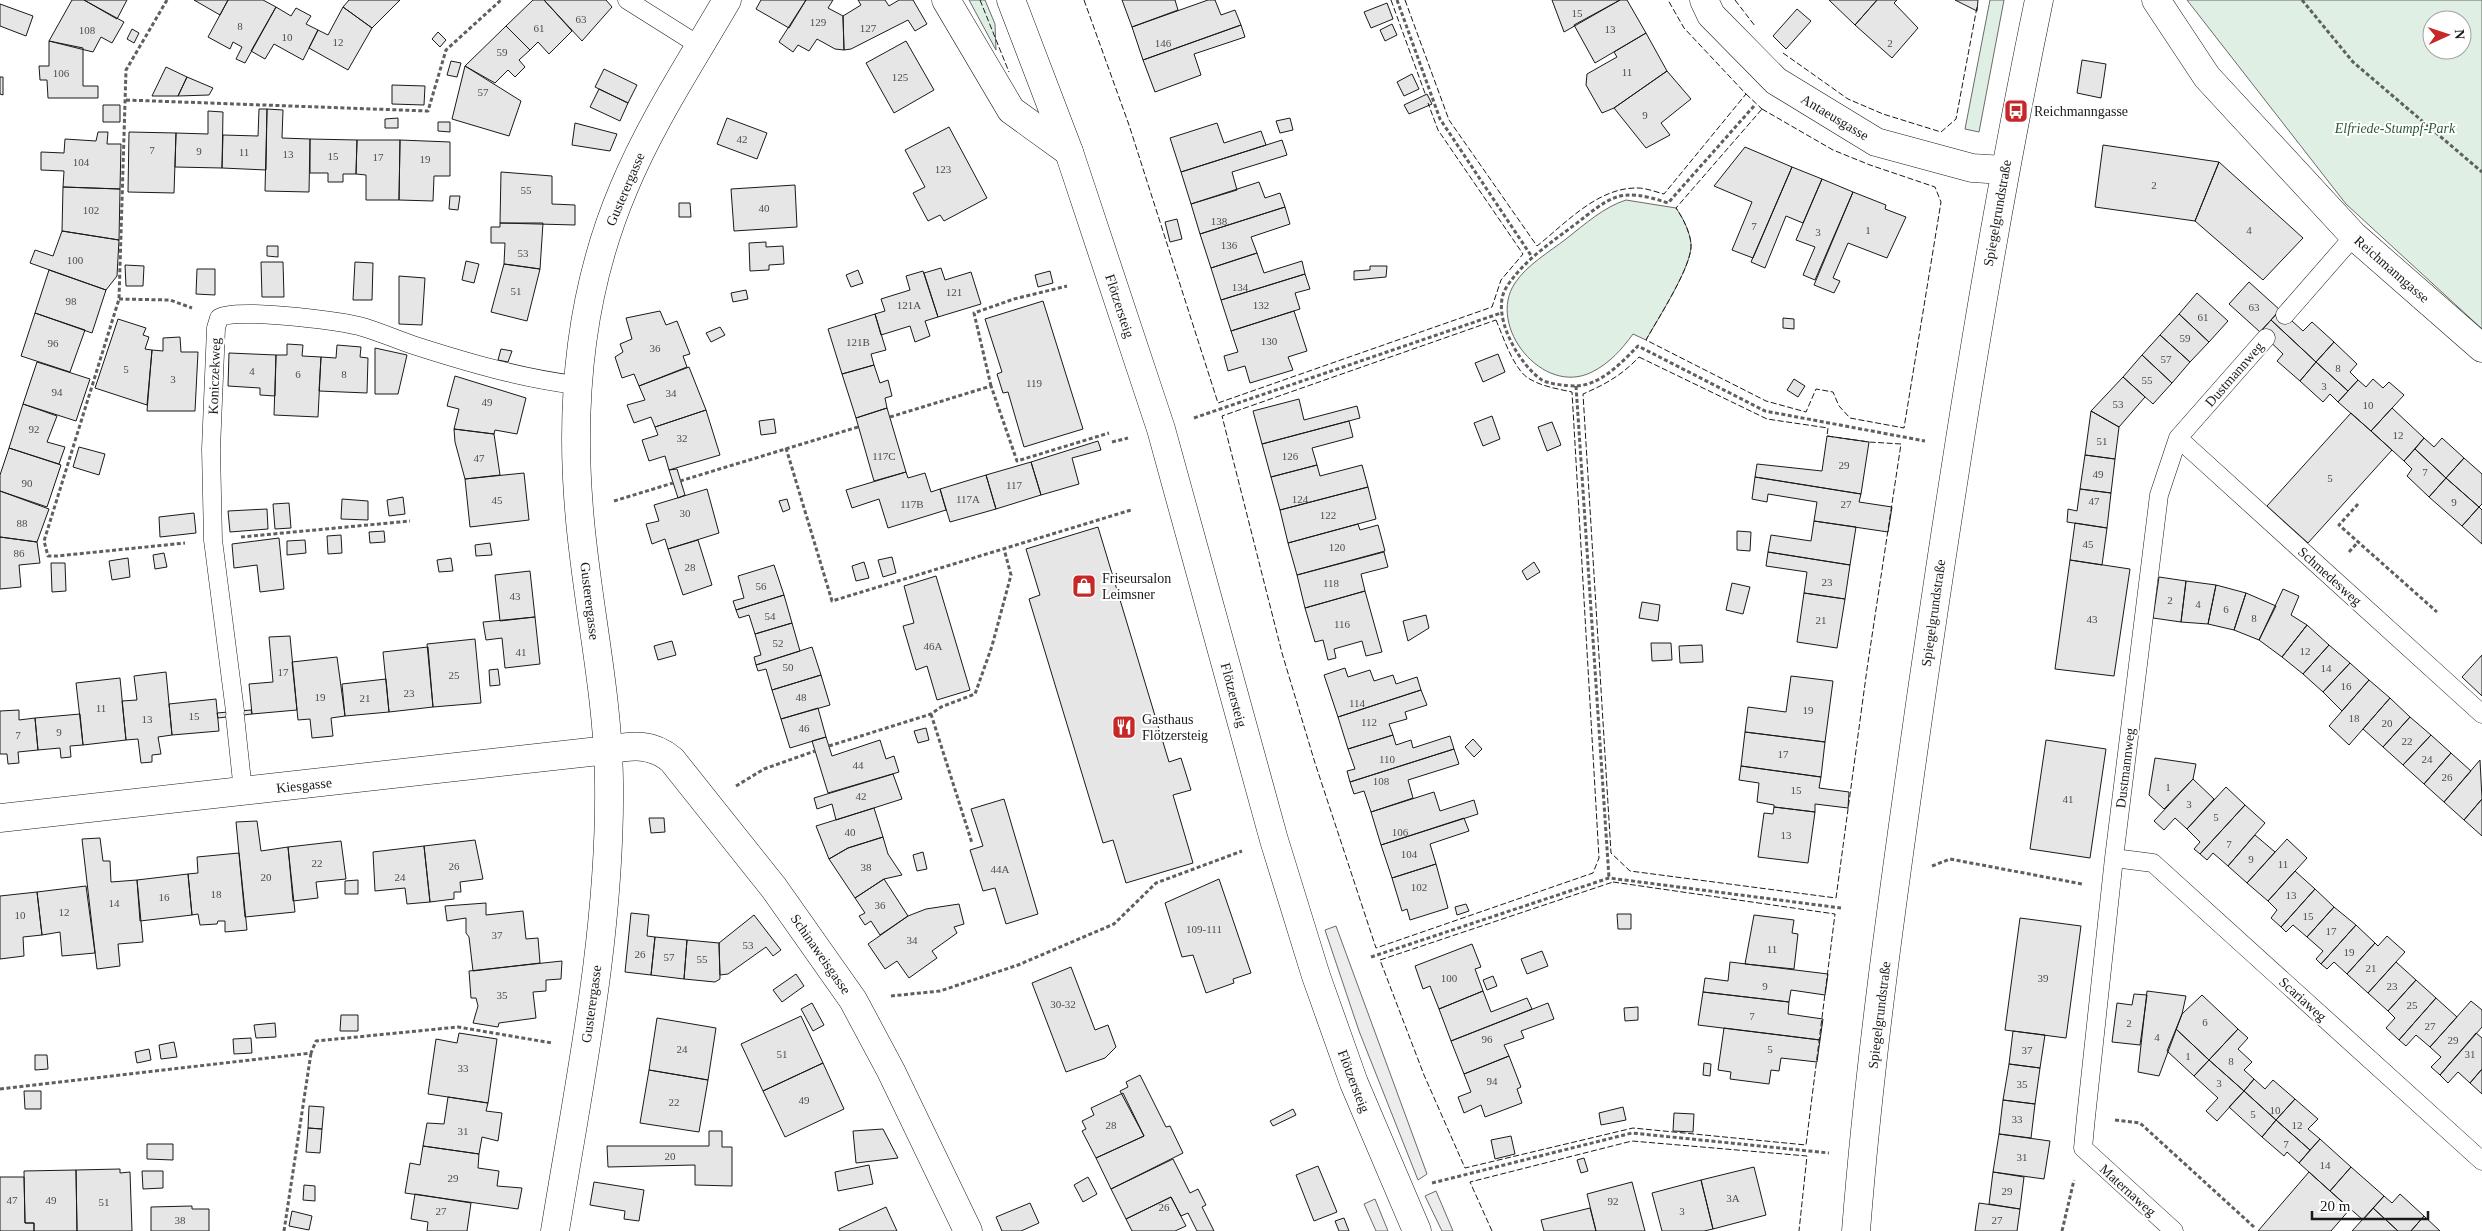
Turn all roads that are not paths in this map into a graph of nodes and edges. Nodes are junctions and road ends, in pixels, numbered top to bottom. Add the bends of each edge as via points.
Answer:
1 (627, 0) edge
2 (728, 0) edge
3 (946, 0) edge
4 (1011, 0) edge
5 (1704, 0) edge
6 (2039, 0) edge
7 (2156, 0) edge
8 (700, 46) junction
9 (1069, 152) junction
10 (2004, 170) junction
11 (2354, 236) junction
12 (2285, 315) dead end
13 (2266, 338) dead end
14 (2482, 348) edge
15 (576, 385) junction
16 (2178, 438) junction
17 (2482, 714) edge
18 (608, 750) junction
19 (243, 791) junction
20 (0, 818) edge
21 (2114, 858) junction
22 (2083, 1148) joint
23 (2482, 1161) edge
24 (555, 1231) edge
25 (968, 1231) edge
26 (1417, 1231) edge
27 (1856, 1231) edge
28 (2174, 1231) edge

1 - 8 lane
2 - 8 street, Gusterergasse
3 - 9 street via 1010,110
4 - 9 street, Flötzersteig
5 - 10 street, Antaeusgasse via 1711,15 1776,81 1876,142 1972,168
6 - 10 street, Spiegelgrundstraße
7 - 11 street, Reichmanngasse via 2207,76
8 - 15 street, Gusterergasse via 637,160 605,237 583,327
9 - 26 street, Flötzersteig via 1161,429 1272,831 1316,976 1354,1084
10 - 27 street, Spiegelgrundstraße via 1957,447 1895,881
11 - 12 lane
11 - 14 street, Reichmanngasse
13 - 16 lane, Dustmannweg
15 - 18 street, Gusterergasse via 579,511
15 - 19 lane, Koniczekweg via 492,369 359,326 232,313 219,318 211,449 213,540
16 - 17 lane, Schmedesweg
16 - 21 lane, Dustmannweg via 2159,495
18 - 19 street, Kiesgasse
18 - 24 street, Gusterergasse via 603,901 596,969
18 - 25 street, Schinaweisgasse via 646,746 672,760 774,888 853,1000 896,1080
19 - 20 street, Kiesgasse
21 - 22 lane, Dustmannweg
21 - 23 lane, Scariaweg via 2153,863
22 - 28 lane, Maternaweg

